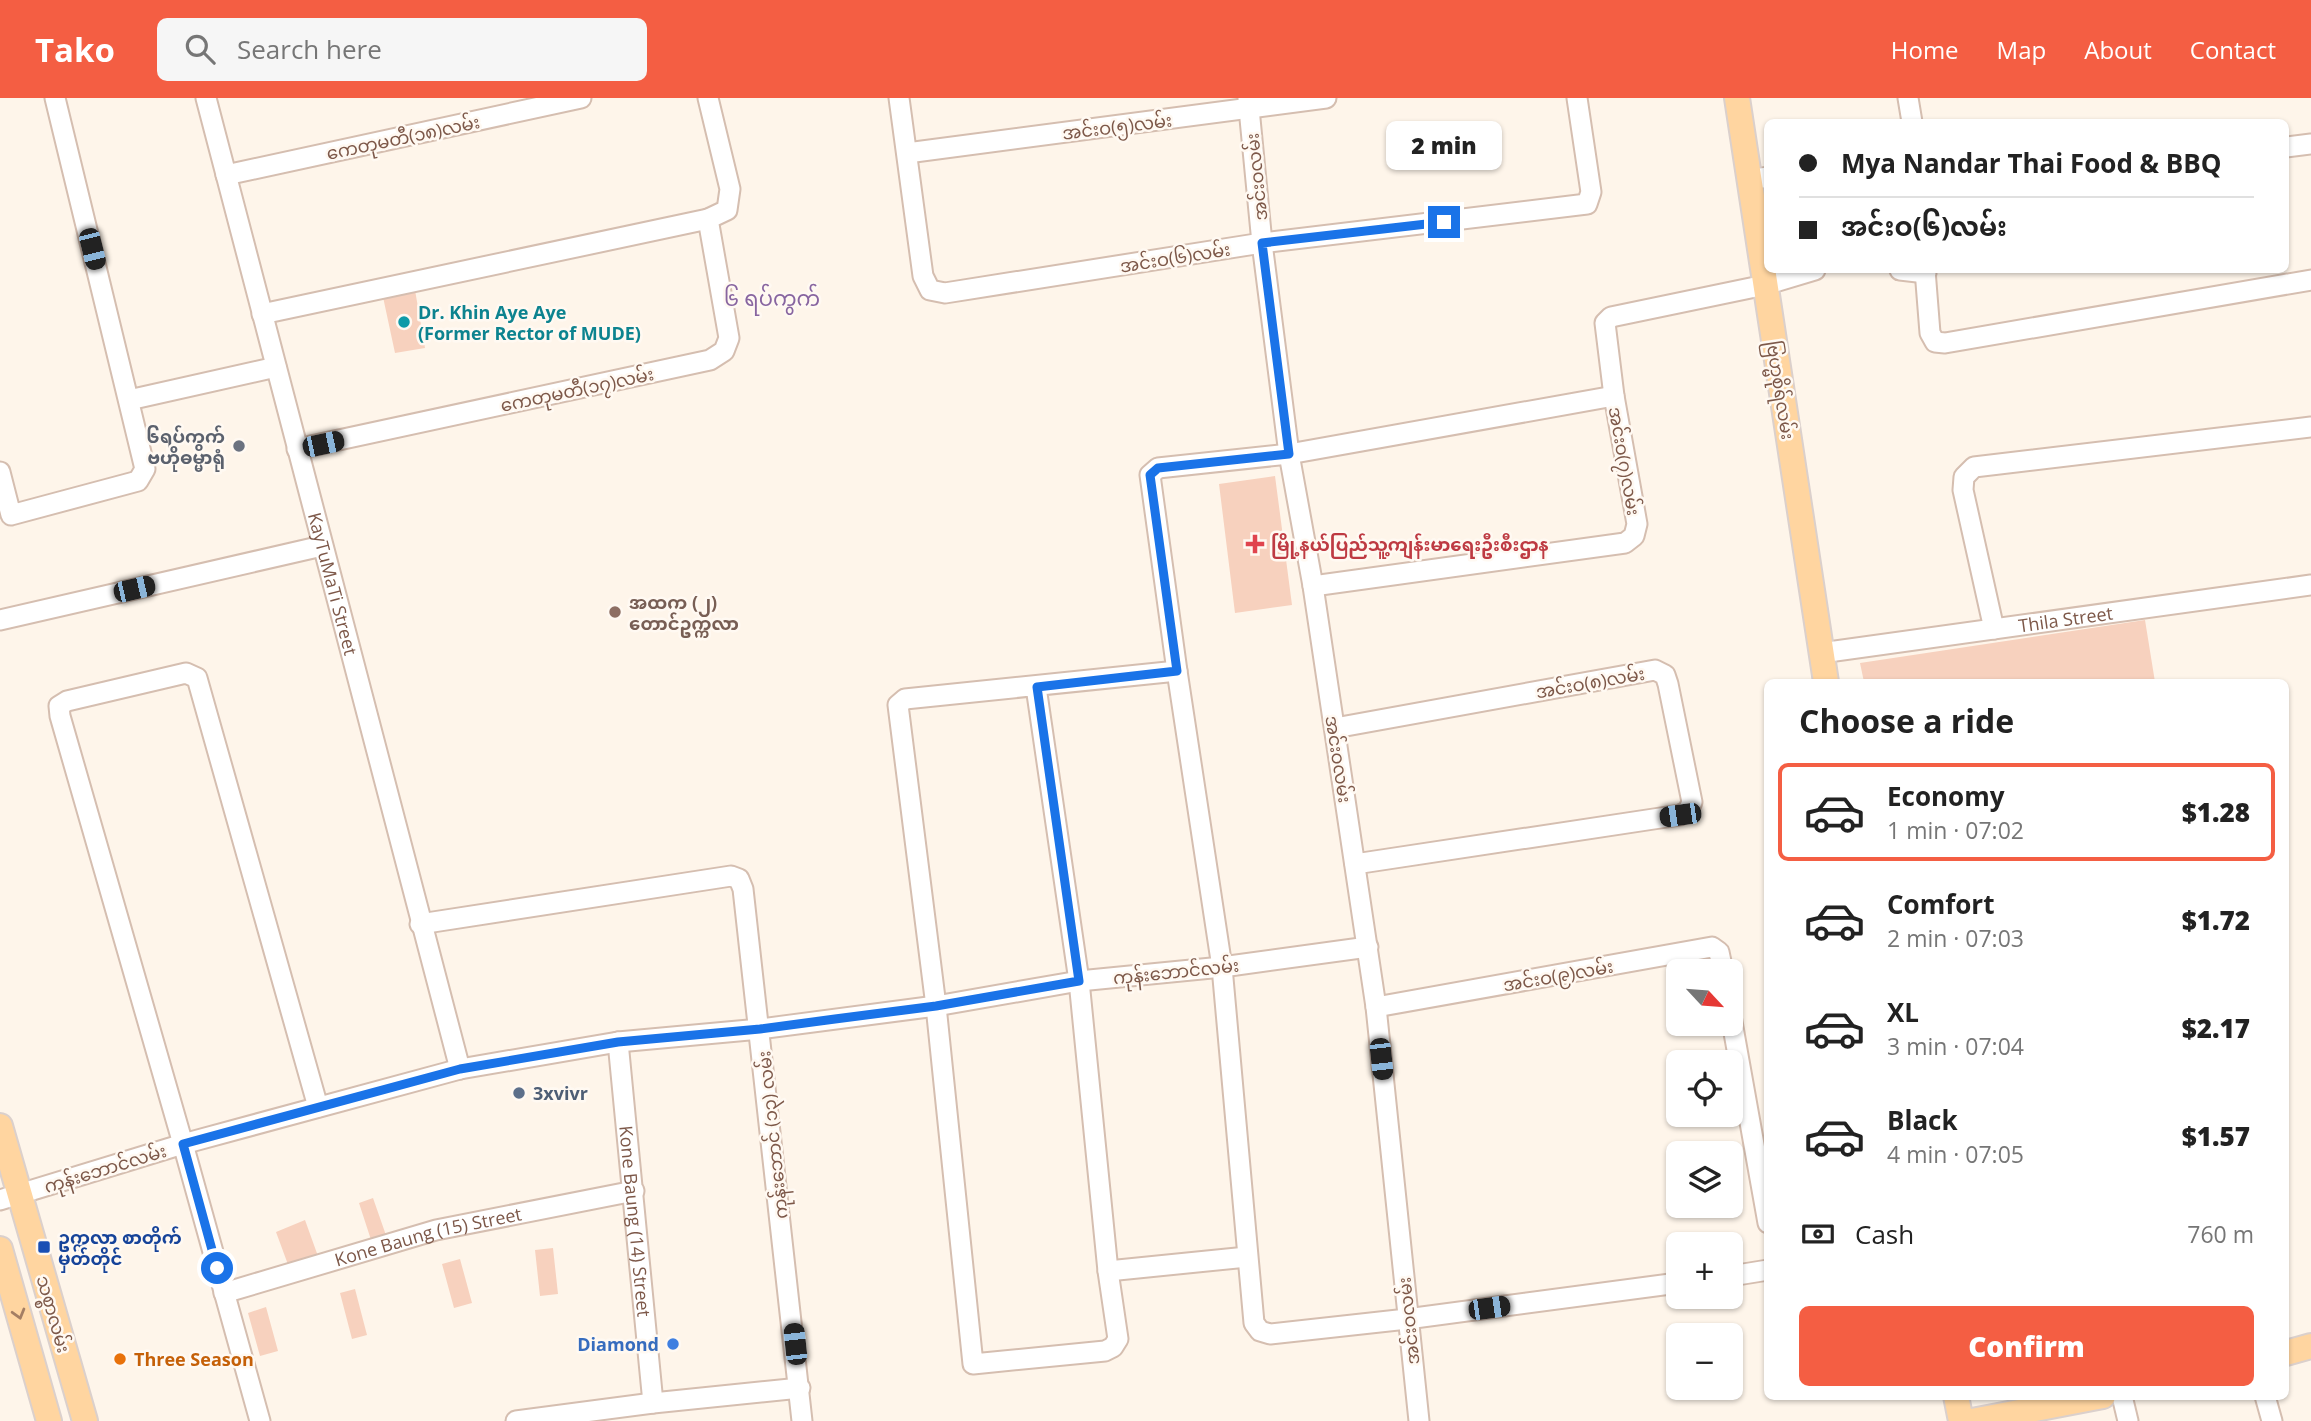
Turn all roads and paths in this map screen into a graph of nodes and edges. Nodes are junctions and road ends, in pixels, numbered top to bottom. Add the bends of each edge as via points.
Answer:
1 (55, 98) edge
2 (206, 98) edge
3 (581, 98) edge
4 (708, 98) edge
5 (899, 98) edge
6 (1326, 98) edge
7 (1577, 98) edge
8 (1737, 98) edge
9 (1908, 98) edge
10 (1248, 103) edge
11 (1912, 119) edge
12 (2311, 144) edge
13 (2289, 147) edge
14 (907, 153) junction
15 (226, 175) junction
16 (1758, 179) edge
17 (708, 219) junction
18 (1262, 243) junction
19 (1764, 270) edge
20 (1764, 273) edge
21 (1805, 273) edge
22 (1926, 273) edge
23 (2311, 280) edge
24 (1765, 285) junction
25 (262, 314) junction
26 (276, 367) junction
27 (1614, 396) junction
28 (129, 401) junction
29 (2311, 427) edge
30 (297, 449) junction
31 (1289, 454) junction
32 (0, 472) edge
33 (322, 546) junction
34 (2311, 585) edge
35 (1314, 586) junction
36 (0, 620) edge
37 (1994, 629) junction
38 (1821, 653) junction
39 (1177, 671) junction
40 (1825, 679) edge
41 (1037, 687) junction
42 (1335, 728) junction
43 (1355, 864) junction
44 (420, 924) junction
45 (1368, 947) junction
46 (1721, 959) edge
47 (1222, 967) junction
48 (1079, 981) junction
49 (936, 1006) junction
50 (1376, 1007) junction
51 (760, 1029) junction
52 (1734, 1036) edge
53 (618, 1042) junction
54 (460, 1069) junction
55 (318, 1107) junction
56 (0, 1126) edge
57 (183, 1144) junction
58 (634, 1191) junction
59 (10, 1197) edge
60 (1764, 1201) edge
61 (0, 1249) edge
62 (1247, 1257) junction
63 (1108, 1271) junction
64 (1764, 1271) edge
65 (1743, 1274) edge
66 (1666, 1285) edge
67 (224, 1293) junction
68 (1408, 1319) junction
69 (2311, 1346) edge
70 (2289, 1352) edge
71 (800, 1388) junction
72 (1957, 1400) edge
73 (2082, 1400) edge
74 (2123, 1400) edge
75 (2266, 1400) edge
76 (653, 1403) junction
77 (49, 1421) edge
78 (85, 1421) edge
79 (260, 1421) edge
80 (516, 1421) edge
81 (802, 1421) edge
82 (1419, 1421) edge
83 (1961, 1421) edge
84 (1972, 1421) edge
85 (2128, 1421) edge
86 (2272, 1421) edge

1 - 28 street
2 - 15 street, KayTuMaTi Street
3 - 15 street, ကေတုမတီ(၁၈)လမ်း
4 - 17 street via 730,189 726,210
5 - 14 street
6 - 10 street, အင်းဝ(၅)လမ်း
7 - 18 street, အင်းဝ(၆)လမ်း via 1591,192 1587,204
8 - 16 main road, ဗြဟ္မစိုရ်လမ်း
9 - 11 street
10 - 14 street, အင်းဝ(၅)လမ်း
10 - 18 street, အင်းဝလမ်း
12 - 13 street
14 - 18 street, အင်းဝ(၆)လမ်း via 923,276 930,290 945,293
15 - 25 street, KayTuMaTi Street
16 - 19 main road, ဗြဟ္မစိုရ်လမ်း
17 - 25 street
17 - 30 street, ကေတုမတီ(၁၇)လမ်း via 729,338 724,351 710,360
18 - 31 street, အင်းဝလမ်း
20 - 24 main road, ဗြဟ္မစိုရ်လမ်း
21 - 24 street
22 - 23 street via 1930,333 1935,342 1945,343
24 - 27 street, အင်းဝ(၇)လမ်း via 1611,317 1605,323
24 - 38 main road, ဗြဟ္မစိုရ်လမ်း
25 - 26 street, KayTuMaTi Street
26 - 28 street
26 - 30 street, KayTuMaTi Street
27 - 31 street, အင်းဝ(၇)လမ်း
27 - 35 street, အင်းဝ(၇)လမ်း via 1637,524 1634,536 1625,543
28 - 32 street via 145,469 138,481 11,515
29 - 37 street via 1974,467 1964,477 1963,490
30 - 33 street, KayTuMaTi Street
31 - 35 street, အင်းဝလမ်း
31 - 39 street, အင်းဝ(၇)လမ်း via 1158,468 1150,475
33 - 36 street
33 - 44 street, KayTuMaTi Street
34 - 37 street, Thila Street
35 - 42 street, အင်းဝလမ်း
37 - 38 street, Thila Street
38 - 40 main road, ဗြဟ္မစိုရ်လမ်း
39 - 41 street
39 - 47 street
41 - 48 street
41 - 49 street via 905,699 898,705
42 - 43 street, အင်းဝလမ်း
42 - 43 street, အင်းဝ(၈)လမ်း via 1656,670 1665,675 1668,684 1692,802 1680,815
43 - 45 street, အင်းဝလမ်း
44 - 51 street, ကုန်းဘောင် (၁၃) လမ်း via 731,876 739,879 743,889
44 - 54 street, KayTuMaTi Street
45 - 47 street, ကုန်းဘောင်လမ်း
45 - 50 street, အင်းဝလမ်း
46 - 50 street, အင်းဝ(၉)လမ်း via 1712,947
47 - 48 street, ကုန်းဘောင်လမ်း
47 - 62 street
48 - 49 street, ကုန်းဘောင်လမ်း
48 - 63 street
49 - 51 street, ကုန်းဘောင်လမ်း
49 - 63 street via 972,1364 1113,1347 1118,1339
50 - 68 street, အင်းဝလမ်း
51 - 53 street, ကုန်းဘောင်လမ်း
51 - 71 street, ကုန်းဘောင် (၁၃) လမ်း
52 - 60 street
53 - 54 street, ကုန်းဘောင်လမ်း
53 - 58 street, Kone Baung (14) Street
54 - 55 street, ကုန်းဘောင်လမ်း
55 - 57 street, ကုန်းဘောင်လမ်း
55 - 57 street via 197,678 186,673 66,701 60,706 60,716
56 - 59 main road, သစ္စာလမ်း
57 - 59 street, ကုန်းဘောင်လမ်း
57 - 67 street
58 - 67 street, Kone Baung (15) Street via 436,1230
58 - 76 street, Kone Baung (14) Street
59 - 78 main road, သစ္စာလမ်း
61 -> 77 main road, သစ္စာလမ်း
62 - 63 street
62 - 68 street via 1254,1323 1260,1331 1270,1334
64 - 65 street
66 - 68 street
67 - 79 street
68 - 82 street, အင်းဝလမ်း
69 - 70 main road
71 - 76 street
71 - 81 street, ကုန်းဘောင် (၁၃) လမ်း
72 - 83 main road
73 - 84 main road
74 - 85 street
75 - 86 street
76 - 80 street

